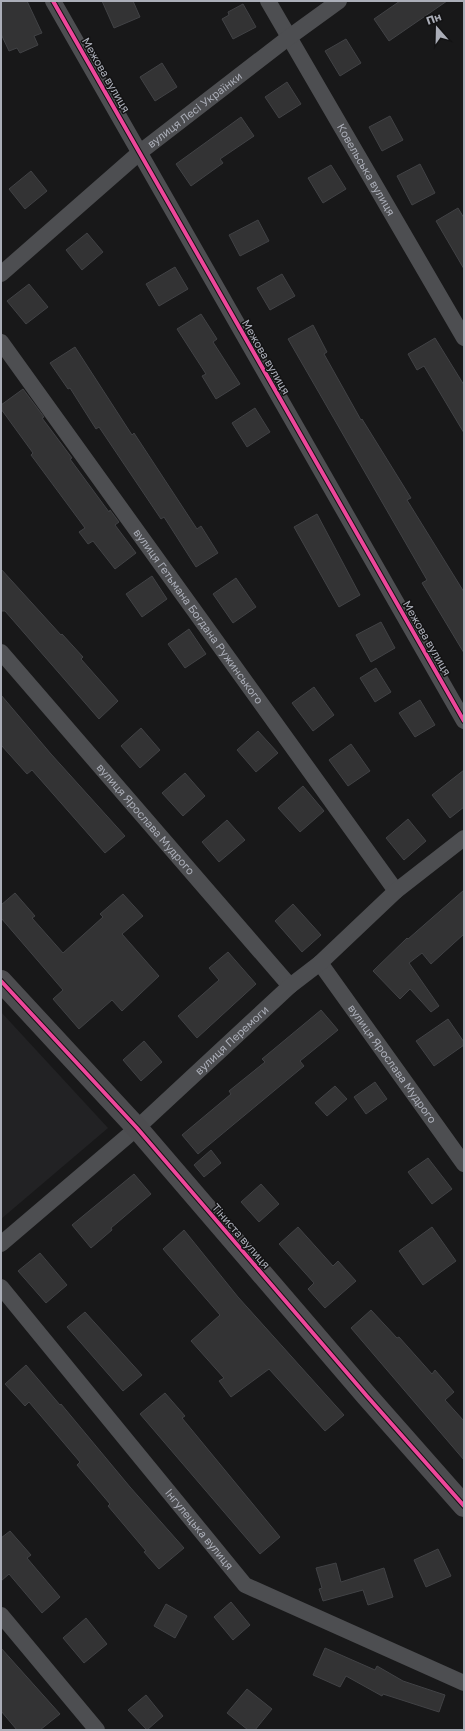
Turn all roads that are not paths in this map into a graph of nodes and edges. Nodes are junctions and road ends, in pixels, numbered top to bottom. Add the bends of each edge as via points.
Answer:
1 (53, 1) edge
2 (268, 1) edge
3 (339, 1) edge
4 (288, 38) junction
5 (139, 153) junction
6 (1, 274) edge
7 (464, 338) edge
8 (1, 342) edge
9 (1, 652) edge
10 (464, 722) edge
11 (464, 838) edge
12 (396, 892) junction
13 (320, 963) junction
14 (1, 982) edge
15 (290, 986) junction
16 (137, 1128) junction
17 (464, 1164) edge
18 (1, 1244) edge
19 (1, 1287) edge
20 (464, 1506) edge
21 (1, 1615) edge
22 (464, 1683) edge
23 (98, 1730) edge

1 - 5 street, Межова вулиця
2 - 4 street, Ковельська вулиця
3 - 4 street, вулиця Лесі Українки
4 - 5 street, вулиця Лесі Українки
4 - 7 street, Ковельська вулиця
5 - 6 street, вулиця Лесі Українки
5 - 10 street, Межова вулиця
8 - 12 street, вулиця Гетьмана Богдана Ружинського
9 - 15 street, вулиця Ярослава Мудрого
11 - 12 street, вулиця Перемоги
12 - 13 street, вулиця Перемоги
13 - 15 street, вулиця Перемоги
13 - 17 street, вулиця Ярослава Мудрого
14 - 16 street, Тіниста вулиця
15 - 16 street, вулиця Перемоги
16 - 18 street, вулиця Перемоги
16 - 20 street, Тіниста вулиця
19 - 22 street, Інгулецька вулиця via 245,1585
21 - 23 street

